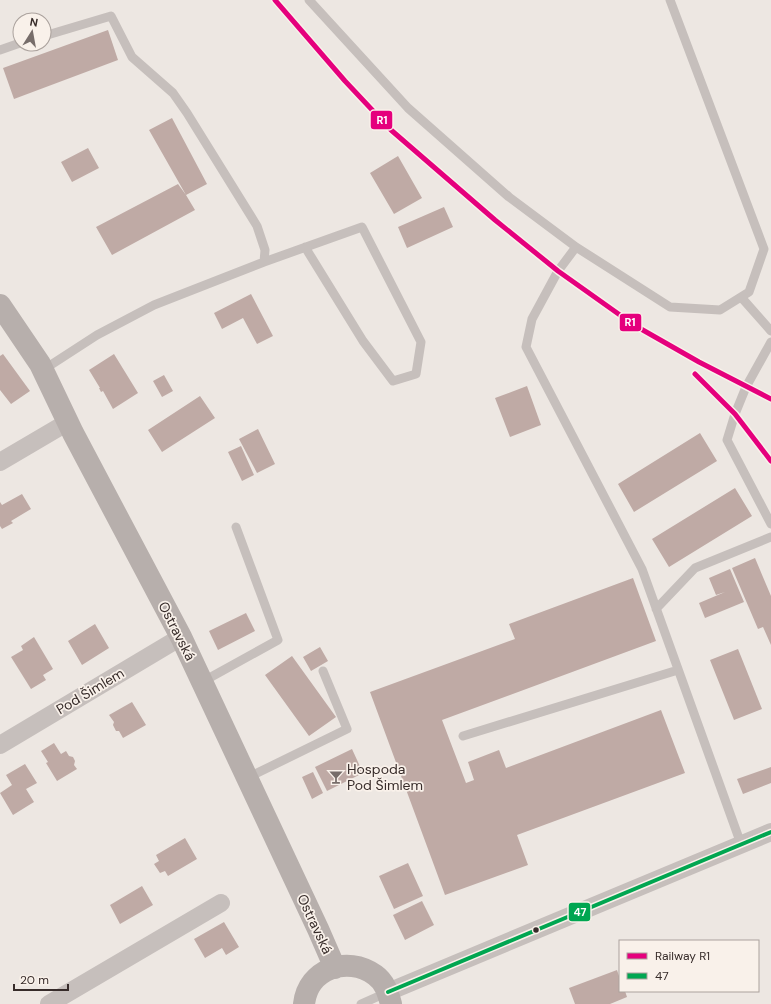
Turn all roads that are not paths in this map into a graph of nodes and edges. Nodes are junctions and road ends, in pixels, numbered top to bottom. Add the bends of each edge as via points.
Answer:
1 (309, 0) edge
2 (670, 0) edge
3 (52, 34) edge
4 (12, 46) edge
5 (0, 50) edge
6 (305, 247) junction
7 (576, 247) junction
8 (264, 262) junction
9 (742, 297) junction
10 (0, 305) edge
11 (771, 330) edge
12 (771, 342) edge
13 (43, 370) junction
14 (68, 422) junction
15 (0, 462) edge
16 (771, 524) edge
17 (236, 527) dead end
18 (771, 537) edge
19 (656, 610) junction
20 (180, 637) junction
21 (678, 670) junction
22 (323, 671) dead end
23 (202, 682) junction
24 (463, 736) dead end
25 (0, 744) edge
26 (247, 778) junction
27 (771, 832) edge
28 (740, 844) junction
29 (221, 903) dead end
30 (335, 968) junction
31 (390, 998) edge
32 (49, 1004) edge
33 (304, 1004) edge
34 (361, 1004) edge

1 - 7 lane via 408,108 509,197
2 - 9 lane via 764,249 749,292
3 - 8 lane via 111,16 132,57 173,93 192,120 257,226 265,250
4 - 5 lane
6 - 6 lane via 362,227 421,342 416,374 393,381 363,341
6 - 8 lane
7 - 9 lane via 670,307 720,310
7 - 19 lane via 558,271 532,318 526,347 642,569
8 - 13 lane via 154,305 97,335
9 - 11 lane
10 - 13 street, Ostravská
12 - 16 lane via 746,387 727,440
13 - 14 street, Ostravská
14 - 15 street
14 - 20 street, Ostravská
17 - 23 lane via 278,640
18 - 19 lane via 694,568
19 - 21 lane
20 - 23 street, Ostravská
20 - 25 street, Pod Šimlem
21 - 24 lane
21 - 28 lane
22 - 26 lane via 347,729
23 - 26 street, Ostravská
26 - 30 street, Ostravská
27 - 28 street
28 - 31 street
29 - 32 street
30 - 31 street via 344,965 361,967 376,975 387,989
30 - 33 street via 327,970 314,981 305,996
31 - 34 lane

